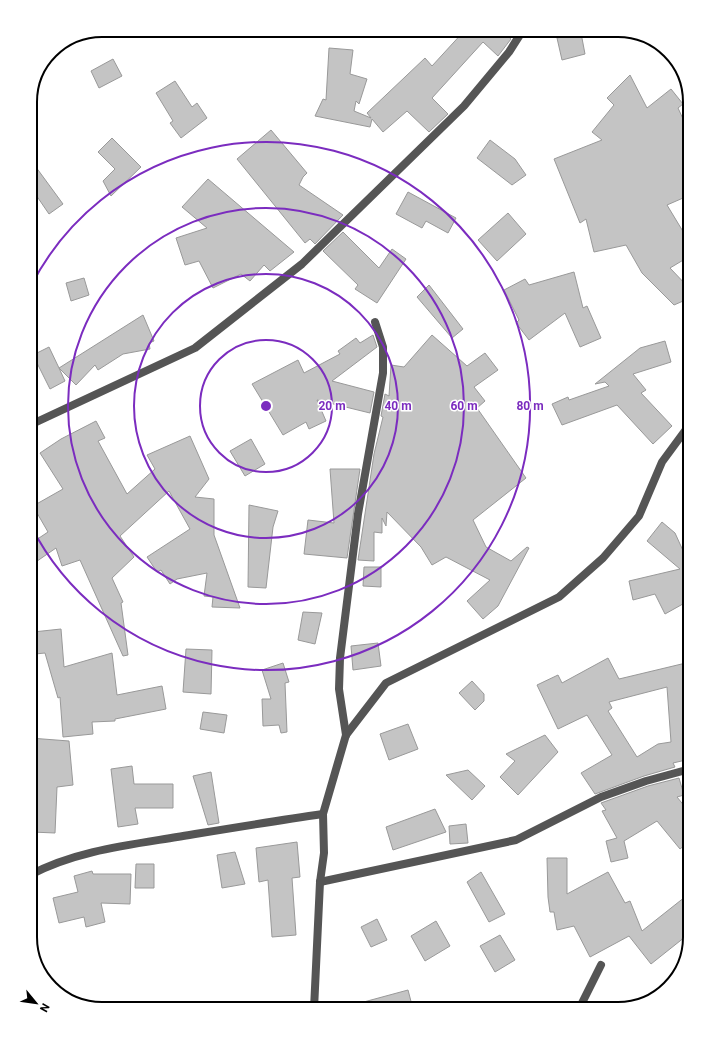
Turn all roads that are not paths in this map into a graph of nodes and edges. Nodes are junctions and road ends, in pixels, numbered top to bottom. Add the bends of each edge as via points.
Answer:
1 (519, 37) edge
2 (375, 322) dead end
3 (37, 422) edge
4 (683, 434) edge
5 (346, 735) junction
6 (683, 771) edge
7 (322, 814) junction
8 (37, 871) edge
9 (320, 882) junction
10 (601, 965) dead end
11 (314, 1002) edge
12 (582, 1002) edge

1 - 3 street via 464,106 302,264 195,348
2 - 5 street via 383,347 383,373 358,514 340,658 339,688
4 - 5 street via 662,462 639,516 603,558 559,597 386,683
5 - 7 street
6 - 9 street via 614,792 516,840
7 - 8 street via 141,843 84,855
7 - 9 street via 324,853
9 - 11 street
10 - 12 street

